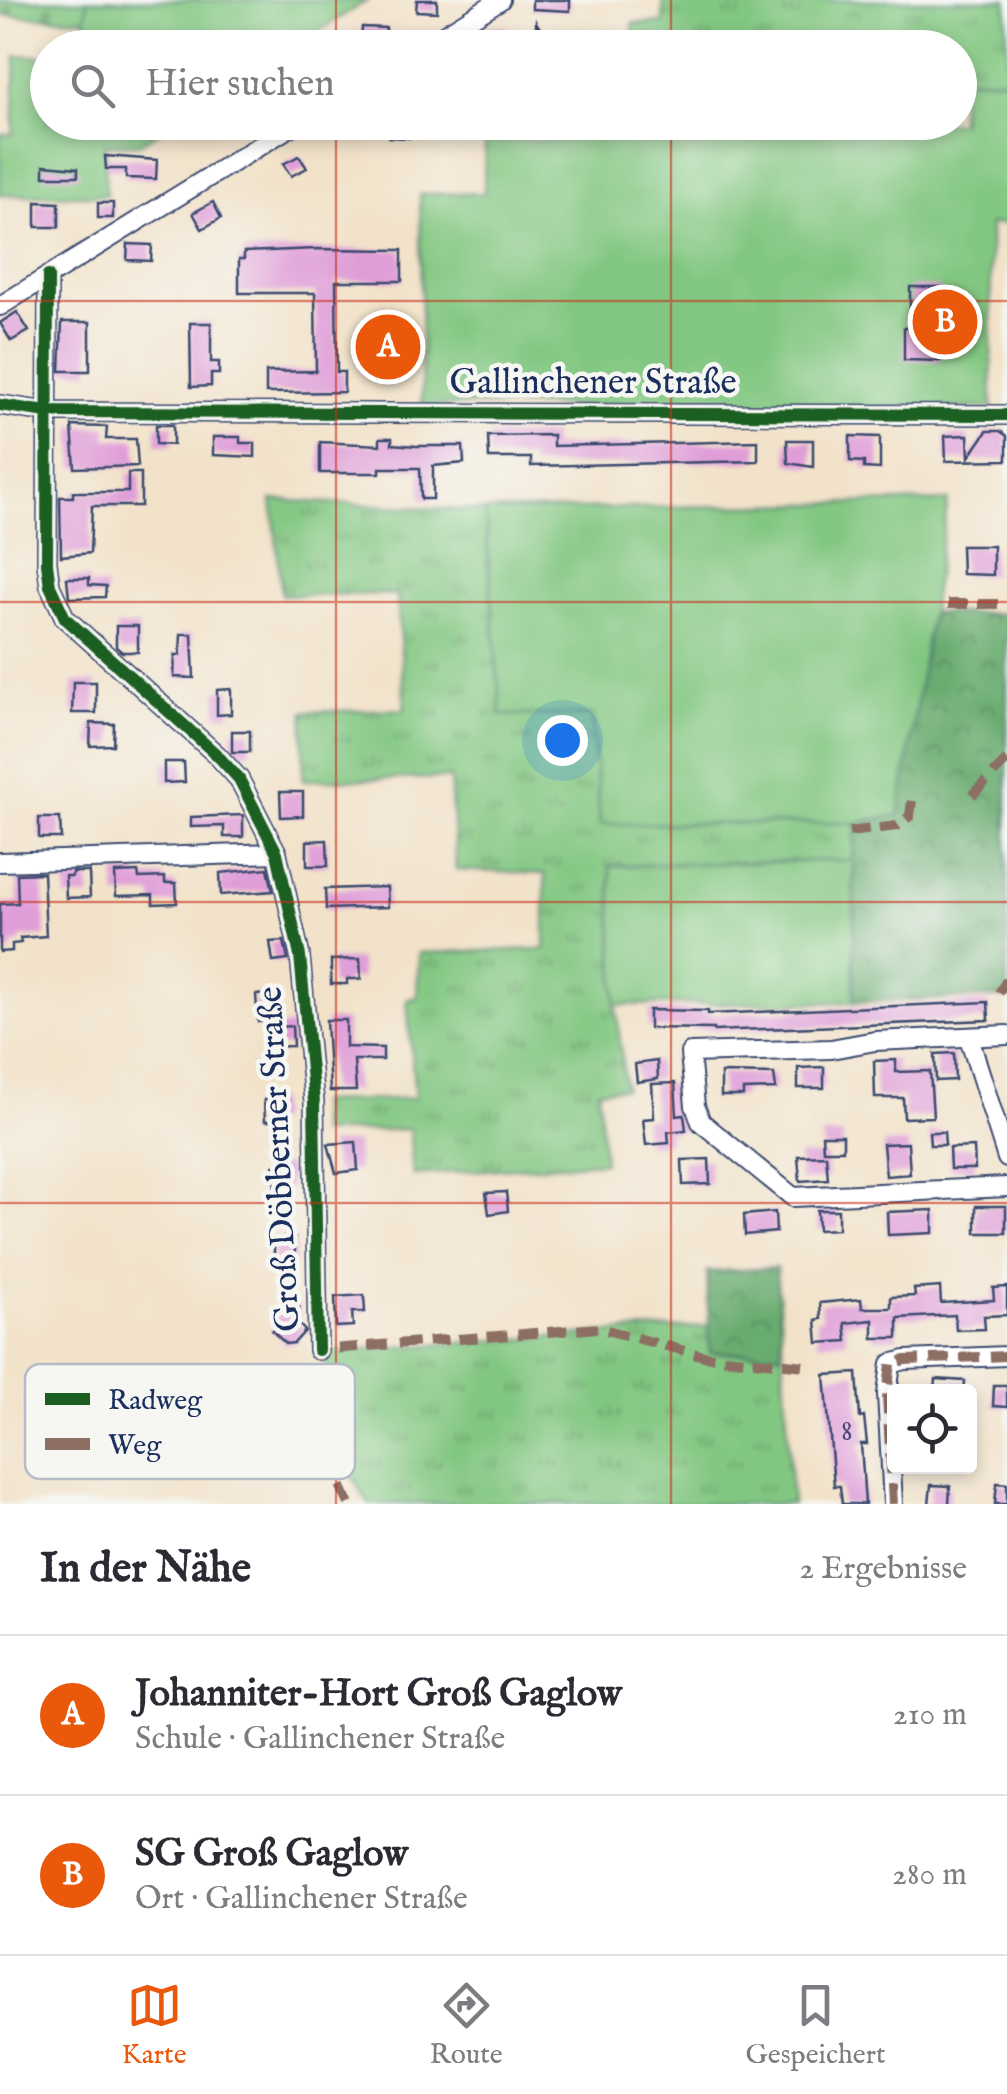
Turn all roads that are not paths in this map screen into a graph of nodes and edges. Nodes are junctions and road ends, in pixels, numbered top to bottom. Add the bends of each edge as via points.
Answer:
1 (500, 0) edge
2 (451, 30) edge
3 (269, 140) edge
4 (48, 276) junction
5 (0, 306) edge
6 (0, 405) edge
7 (47, 412) junction
8 (1007, 415) edge
9 (278, 853) junction
10 (0, 862) edge
11 (1007, 1035) edge
12 (969, 1038) junction
13 (1007, 1158) edge
14 (1007, 1186) edge
15 (318, 1350) dead end
16 (1007, 1356) edge
17 (893, 1504) edge

1 - 2 street
3 - 4 street
4 - 5 street
4 - 7 street, Groß Döbberner Straße
6 - 7 street, Gallinchener Straße
7 - 8 street, Gallinchener Straße
7 - 9 street, Groß Döbberner Straße via 46,562 65,618 217,755 239,780
9 - 10 street
9 - 15 street, Groß Döbberner Straße via 300,956 314,1102
11 - 12 street
12 - 13 street
12 - 14 street via 690,1053 695,1106 701,1122 793,1197
16 - 17 street via 891,1364 886,1394

